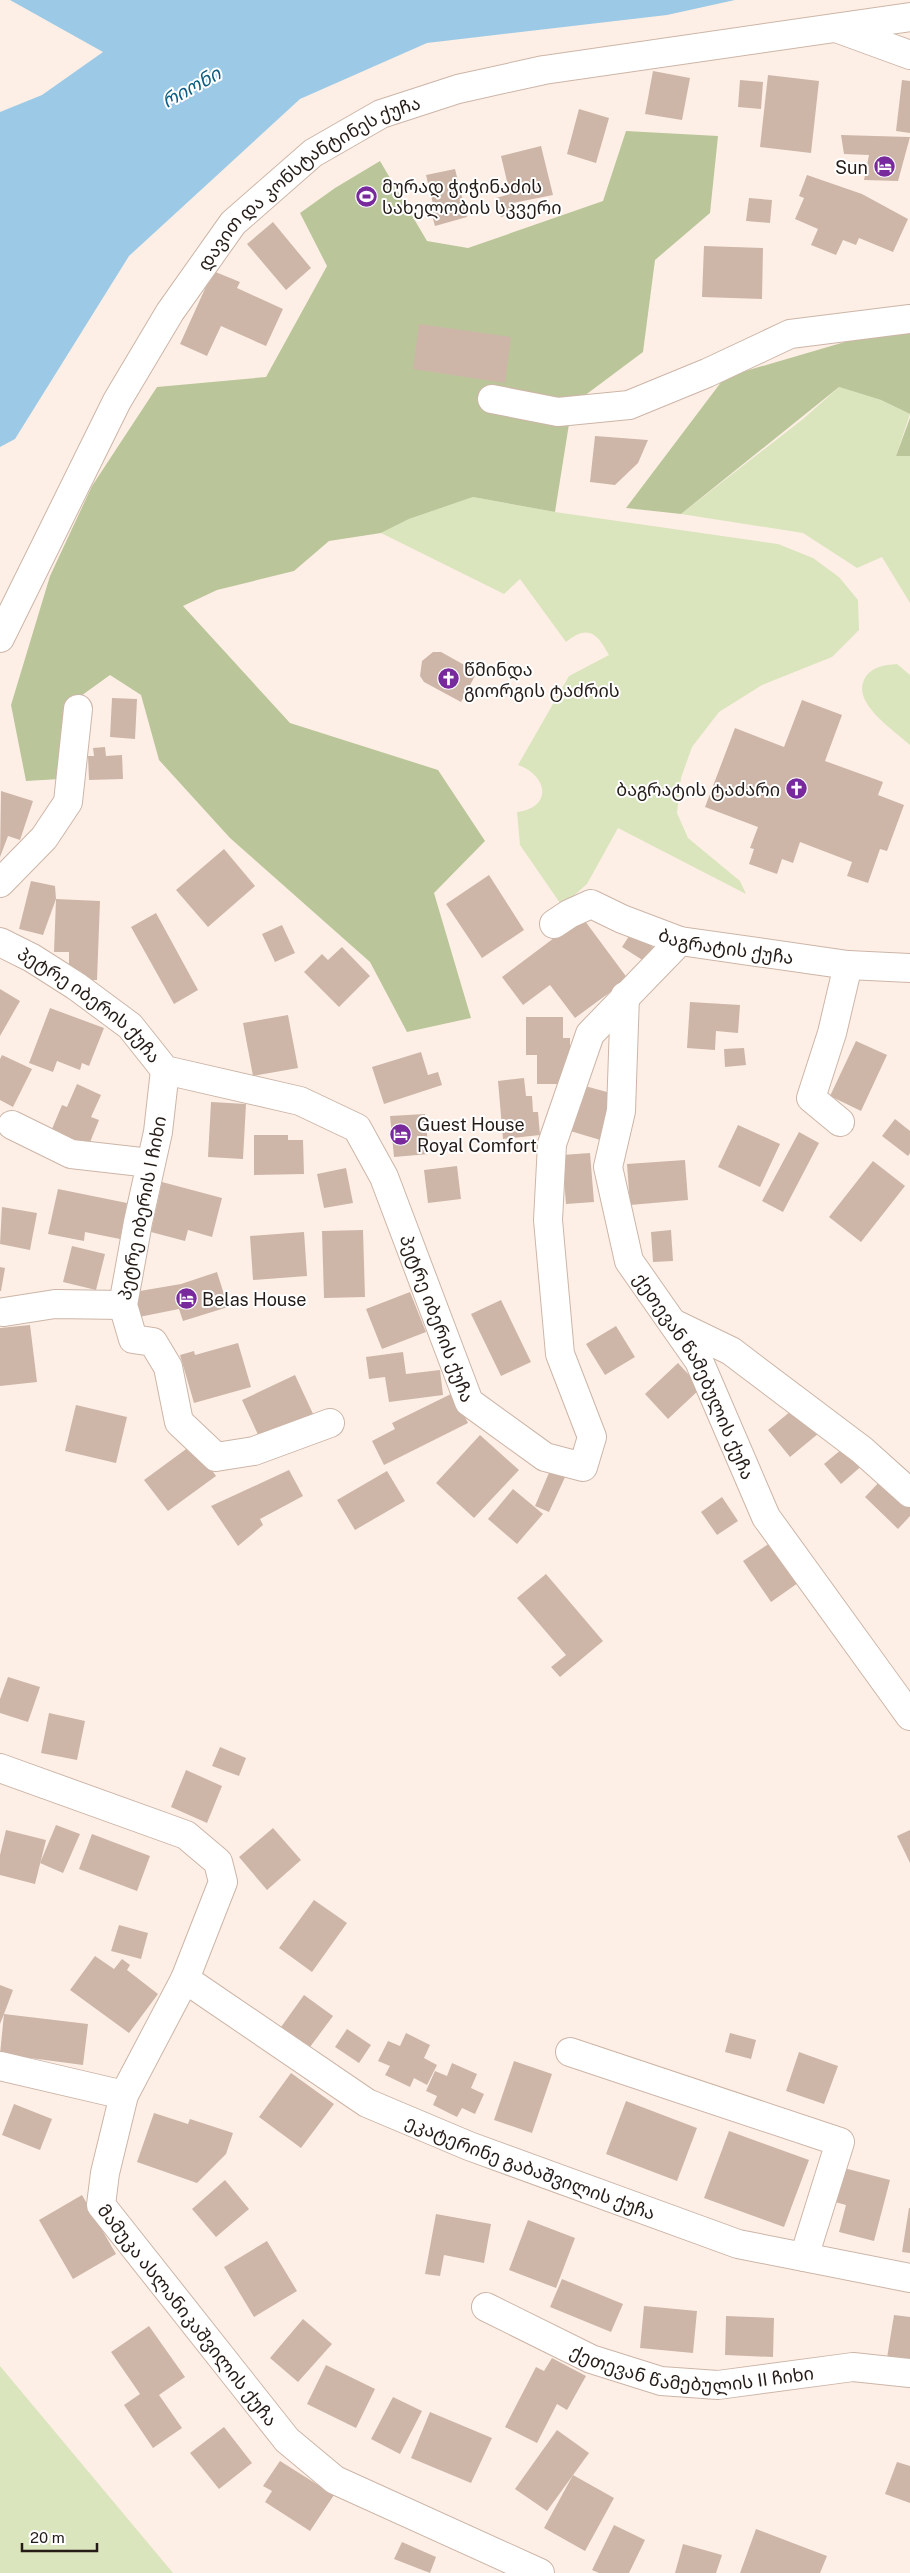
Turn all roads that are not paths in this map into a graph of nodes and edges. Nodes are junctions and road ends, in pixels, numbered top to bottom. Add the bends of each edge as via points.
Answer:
1 (910, 17) edge
2 (836, 28) junction
3 (910, 55) edge
4 (910, 319) edge
5 (492, 399) dead end
6 (0, 638) edge
7 (78, 709) dead end
8 (0, 883) edge
9 (554, 924) dead end
10 (680, 941) junction
11 (0, 942) edge
12 (848, 965) junction
13 (910, 968) edge
14 (625, 996) junction
15 (165, 1070) junction
16 (840, 1122) dead end
17 (12, 1126) dead end
18 (150, 1163) junction
19 (123, 1305) junction
20 (4, 1312) dead end
21 (675, 1324) junction
22 (330, 1422) dead end
23 (910, 1493) edge
24 (910, 1716) edge
25 (0, 1768) edge
26 (185, 1979) junction
27 (570, 2052) dead end
28 (0, 2066) edge
29 (124, 2095) junction
30 (804, 2257) junction
31 (910, 2278) edge
32 (486, 2307) dead end
33 (910, 2373) edge
34 (540, 2573) edge

1 - 2 street, დავით და კონსტანტინეს ქუჩა
2 - 3 street, დავით და კონსტანტინეს ქუჩა
2 - 6 street, დავით და კონსტანტინეს ქუჩა via 544,70 458,89 381,114 314,153 233,223 170,312 117,401
4 - 5 street via 790,334 629,405 558,412
7 - 8 street via 68,802 44,838
9 - 10 street, ბაგრატის ქუჩა via 591,904
10 - 12 street, ბაგრატის ქუჩა
10 - 14 street, პეტრე იბერის ქუჩა
11 - 15 street, პეტრე იბერის ქუჩა via 76,986 130,1026
12 - 13 street, ბაგრატის ქუჩა
12 - 16 street via 832,1033 811,1098
14 - 15 street, პეტრე იბერის ქუჩა via 590,1034 552,1144 548,1220 560,1354 592,1437 583,1466 545,1457 469,1402 384,1178 357,1128 300,1101
14 - 21 street, ქეთევან წამებულის ქუჩა via 621,1111 608,1167 629,1262
15 - 18 street, პეტრე იბერის I ჩიხი via 158,1132
17 - 18 street via 71,1154
18 - 19 street, პეტრე იბერის I ჩიხი
19 - 20 street via 55,1304
19 - 22 street, პეტრე იბერის I ჩიხი via 133,1339 153,1342 168,1367 179,1422 216,1457 254,1451
21 - 23 street via 732,1351 862,1450
21 - 24 street, ქეთევან წამებულის ქუჩა via 699,1362 766,1518
25 - 26 street, მამუკა ასლანიკაშვილის ქუჩა via 186,1835 218,1862 223,1882
26 - 29 street, მამუკა ასლანიკაშვილის ქუჩა
26 - 30 street, ეკატერინე გაბაშვილის ქუჩა via 367,2103 469,2146 738,2244
27 - 30 street via 840,2142
28 - 29 street
29 - 34 street, მამუკა ასლანიკაშვილის ქუჩა via 101,2204 287,2440 335,2480
30 - 31 street, ეკატერინე გაბაშვილის ქუჩა
32 - 33 street, ქეთევან წამებულის II ჩიხი via 591,2360 661,2381 718,2385 853,2367

